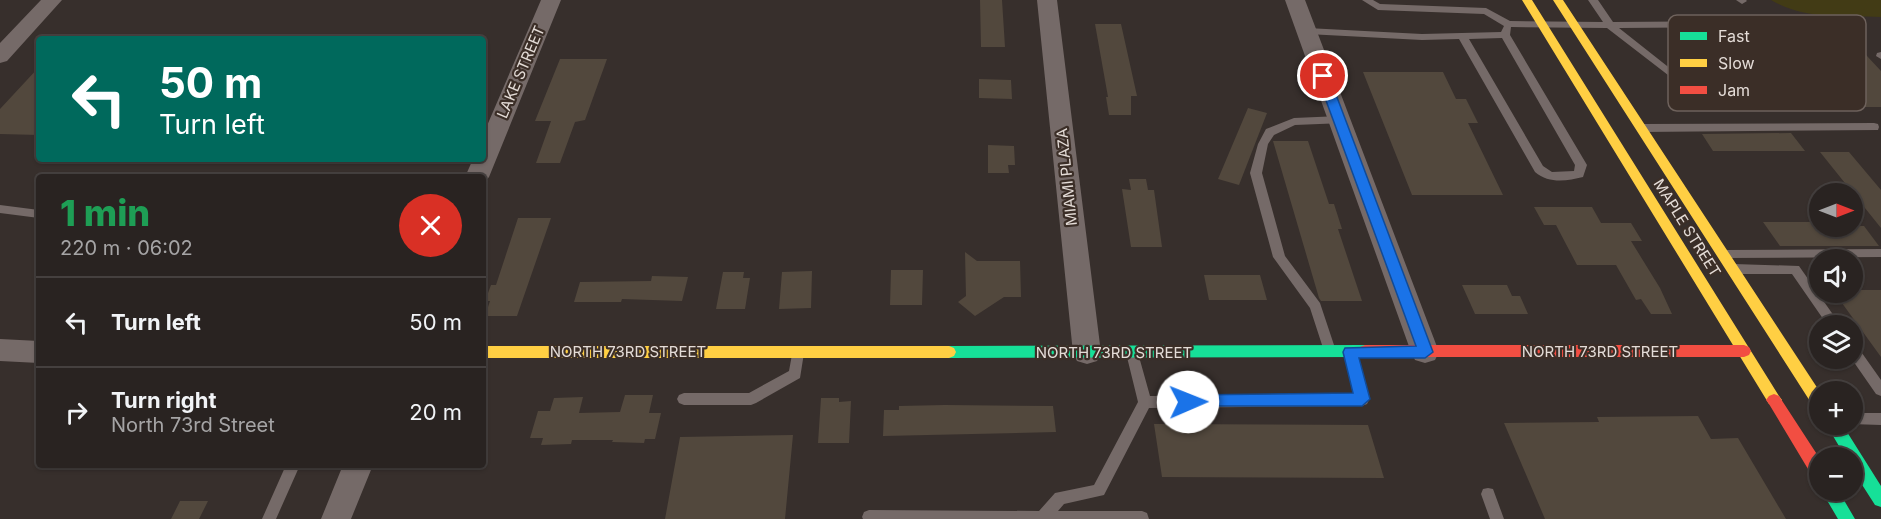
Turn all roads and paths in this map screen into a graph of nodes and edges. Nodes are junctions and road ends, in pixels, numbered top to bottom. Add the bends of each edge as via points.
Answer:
1 (52, 0) edge
2 (551, 0) edge
3 (1047, 0) edge
4 (1295, 0) edge
5 (1367, 0) edge
6 (1527, 0) edge
7 (1558, 0) edge
8 (1593, 0) edge
9 (1542, 25) junction
10 (1575, 25) junction
11 (1610, 25) junction
12 (1668, 25) edge
13 (1506, 29) junction
14 (1307, 32) junction
15 (1462, 36) junction
16 (0, 56) edge
17 (1668, 71) edge
18 (1340, 120) junction
19 (1642, 128) junction
20 (1879, 130) edge
21 (486, 155) edge
22 (0, 209) edge
23 (36, 214) edge
24 (1881, 253) edge
25 (1723, 254) junction
26 (1733, 269) junction
27 (1827, 315) edge
28 (0, 350) edge
29 (1744, 351) junction
30 (36, 352) edge
31 (486, 352) edge
32 (1331, 352) junction
33 (1350, 352) junction
34 (1425, 352) junction
35 (798, 353) junction
36 (1087, 353) junction
37 (1132, 353) junction
38 (1863, 365) edge
39 (1809, 387) edge
40 (1881, 390) edge
41 (684, 399) dead end
42 (1145, 402) junction
43 (1863, 418) edge
44 (1881, 419) edge
45 (1809, 456) edge
46 (1863, 465) edge
47 (1881, 465) edge
48 (292, 468) edge
49 (357, 468) edge
50 (1863, 471) edge
51 (1488, 494) dead end
52 (1881, 500) edge
53 (1836, 501) edge
54 (869, 517) dead end
55 (1142, 518) edge
56 (269, 519) edge
57 (336, 519) edge
58 (1042, 519) edge
59 (1497, 519) edge
60 (1847, 519) edge

1 - 16 street
2 - 21 street, LAKE STREET
3 - 36 street, MIAMI PLAZA
4 - 14 street
5 - 13 lane via 1378,7 1486,11
6 - 9 main road, MAPLE STREET
7 - 10 main road, MAPLE STREET
8 - 11 lane
9 - 10 lane
9 - 13 lane
9 - 29 main road, MAPLE STREET
10 - 11 lane
10 - 19 main road, MAPLE STREET
11 - 12 lane
11 - 17 lane
13 - 15 lane
13 - 15 lane via 1581,165 1579,174 1543,174
14 - 15 lane
14 - 18 street
18 - 32 lane via 1294,122 1270,132 1256,173 1279,257 1316,306
18 - 34 street
19 - 20 lane
19 - 25 main road, MAPLE STREET
22 - 23 lane
24 - 25 lane
25 - 26 main road, MAPLE STREET
26 - 27 lane via 1795,269
26 - 39 main road, MAPLE STREET
28 - 30 street
29 - 34 main road, NORTH 73RD STREET
29 - 45 main road, MAPLE STREET
31 - 35 main road, NORTH 73RD STREET
32 - 33 main road, NORTH 73RD STREET
32 - 37 main road, NORTH 73RD STREET
33 - 34 main road, NORTH 73RD STREET
33 - 42 lane via 1362,399
35 - 36 main road, NORTH 73RD STREET
35 - 41 lane via 795,374 751,399
36 - 37 main road, NORTH 73RD STREET
37 - 42 lane
38 - 40 lane
42 - 58 lane via 1099,490 1060,498
43 - 44 lane
46 - 47 lane
48 - 56 lane
49 - 57 street
50 - 52 main road
51 - 59 lane
53 - 60 main road
54 - 58 lane
55 - 58 lane

